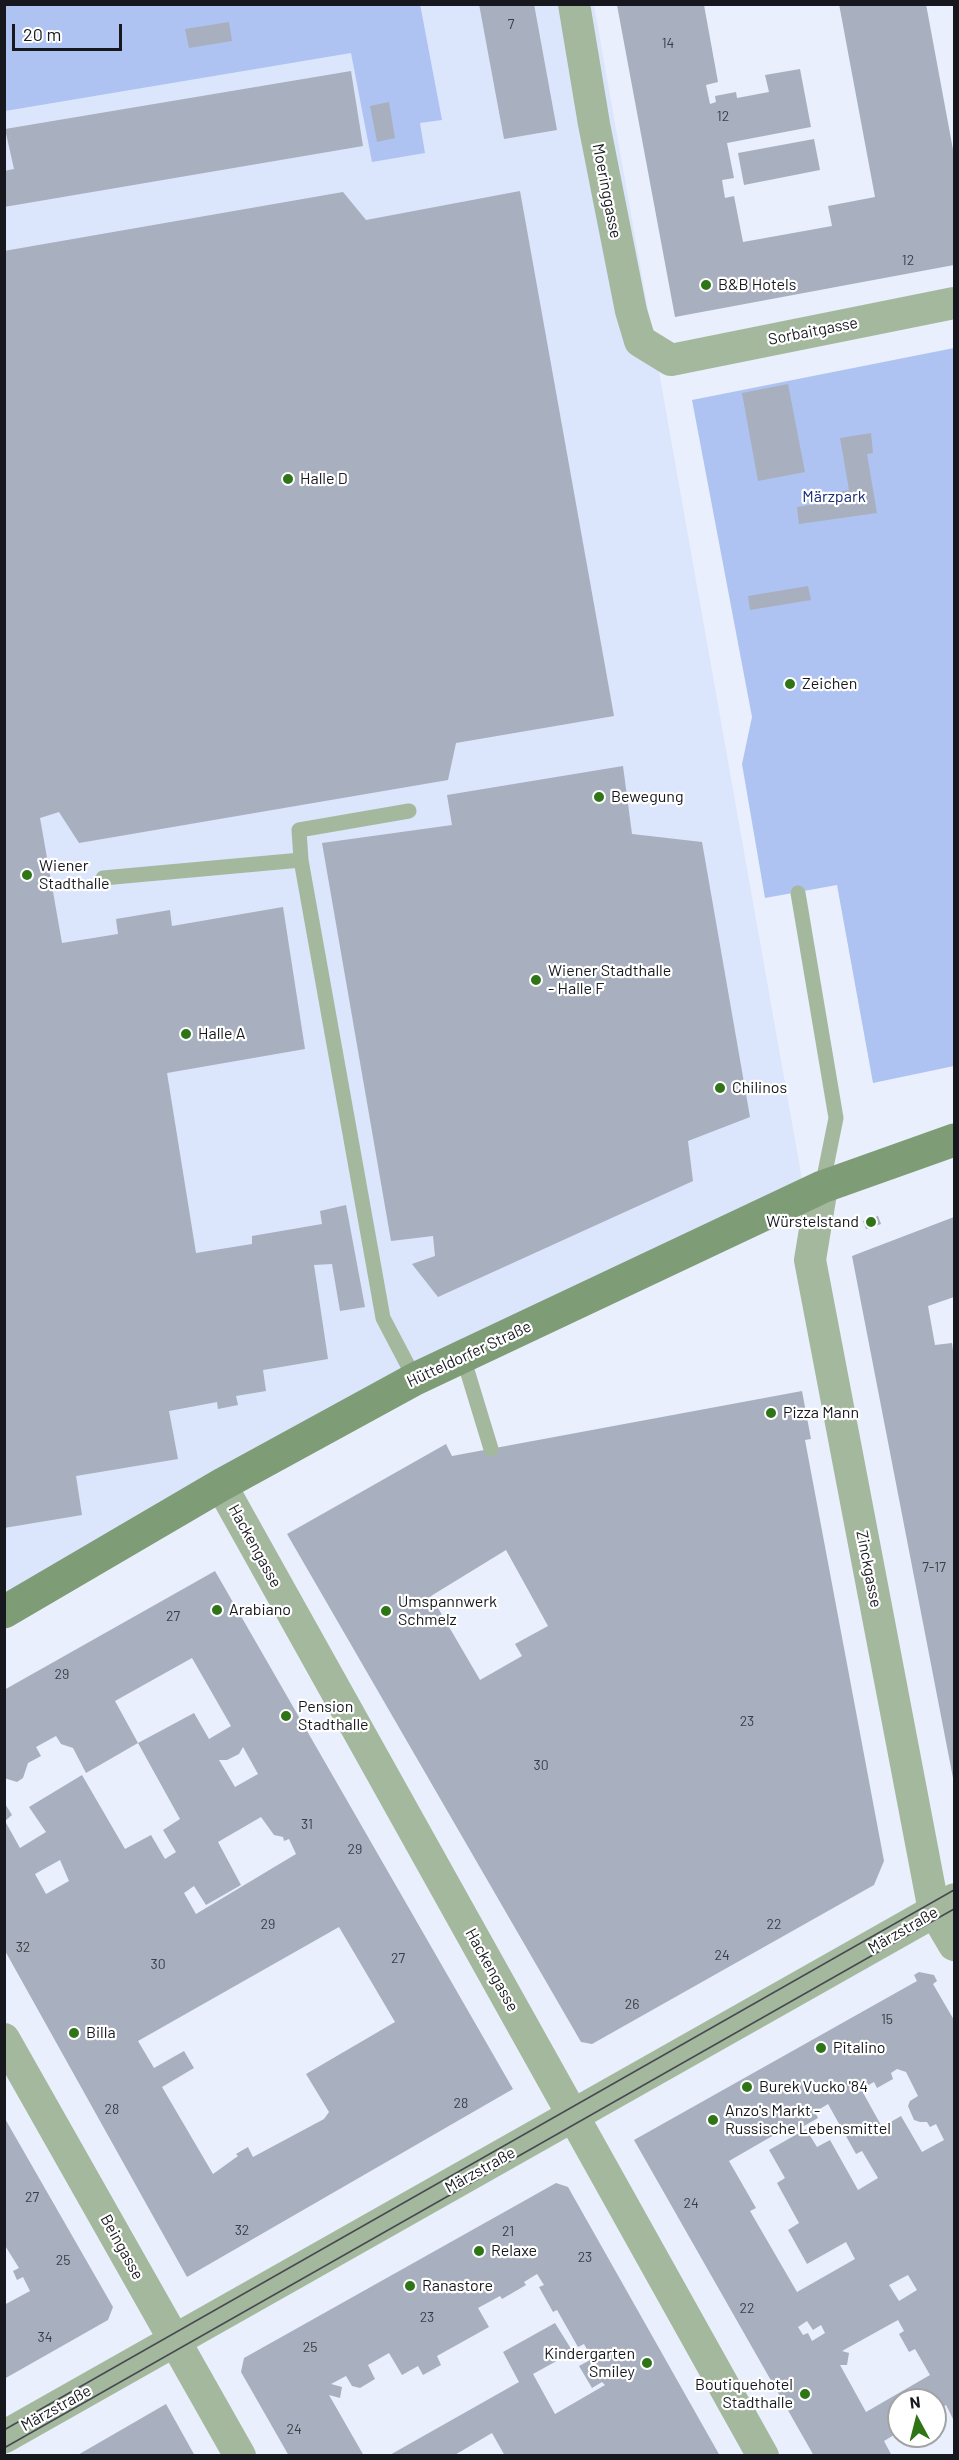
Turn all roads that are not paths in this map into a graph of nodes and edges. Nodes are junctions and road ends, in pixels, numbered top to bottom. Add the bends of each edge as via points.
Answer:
1 (574, 4) edge
2 (954, 303) edge
3 (671, 360) joint
4 (409, 811) dead end
5 (301, 860) junction
6 (103, 878) dead end
7 (798, 893) dead end
8 (954, 1140) edge
9 (822, 1188) junction
10 (462, 1357) junction
11 (415, 1379) junction
12 (491, 1449) dead end
13 (221, 1485) junction
14 (4, 1612) edge
15 (944, 1906) edge
16 (954, 1945) edge
17 (4, 2038) edge
18 (574, 2117) junction
19 (174, 2341) junction
20 (4, 2437) edge
21 (240, 2456) edge
22 (763, 2456) edge

1 - 3 street, Moeringgasse via 631,311 640,341
2 - 3 street, Sorbaitgasse
4 - 5 lane via 298,830
5 - 6 lane
5 - 11 lane via 383,1318
7 - 9 lane via 837,1118
8 - 9 main road, Hütteldorfer Straße
9 - 10 main road, Hütteldorfer Straße
9 - 15 street, Zinckgasse via 810,1260
10 - 11 main road, Hütteldorfer Straße
10 - 12 lane
11 - 13 main road, Hütteldorfer Straße
13 - 14 main road, Hütteldorfer Straße
13 - 18 street, Hackengasse
15 - 16 street, Zinckgasse
15 - 18 street, Märzstraße
17 - 19 street, Beingasse
18 - 19 street, Märzstraße
18 - 22 street, Hackengasse
19 - 20 street, Märzstraße
19 - 21 street, Beingasse

